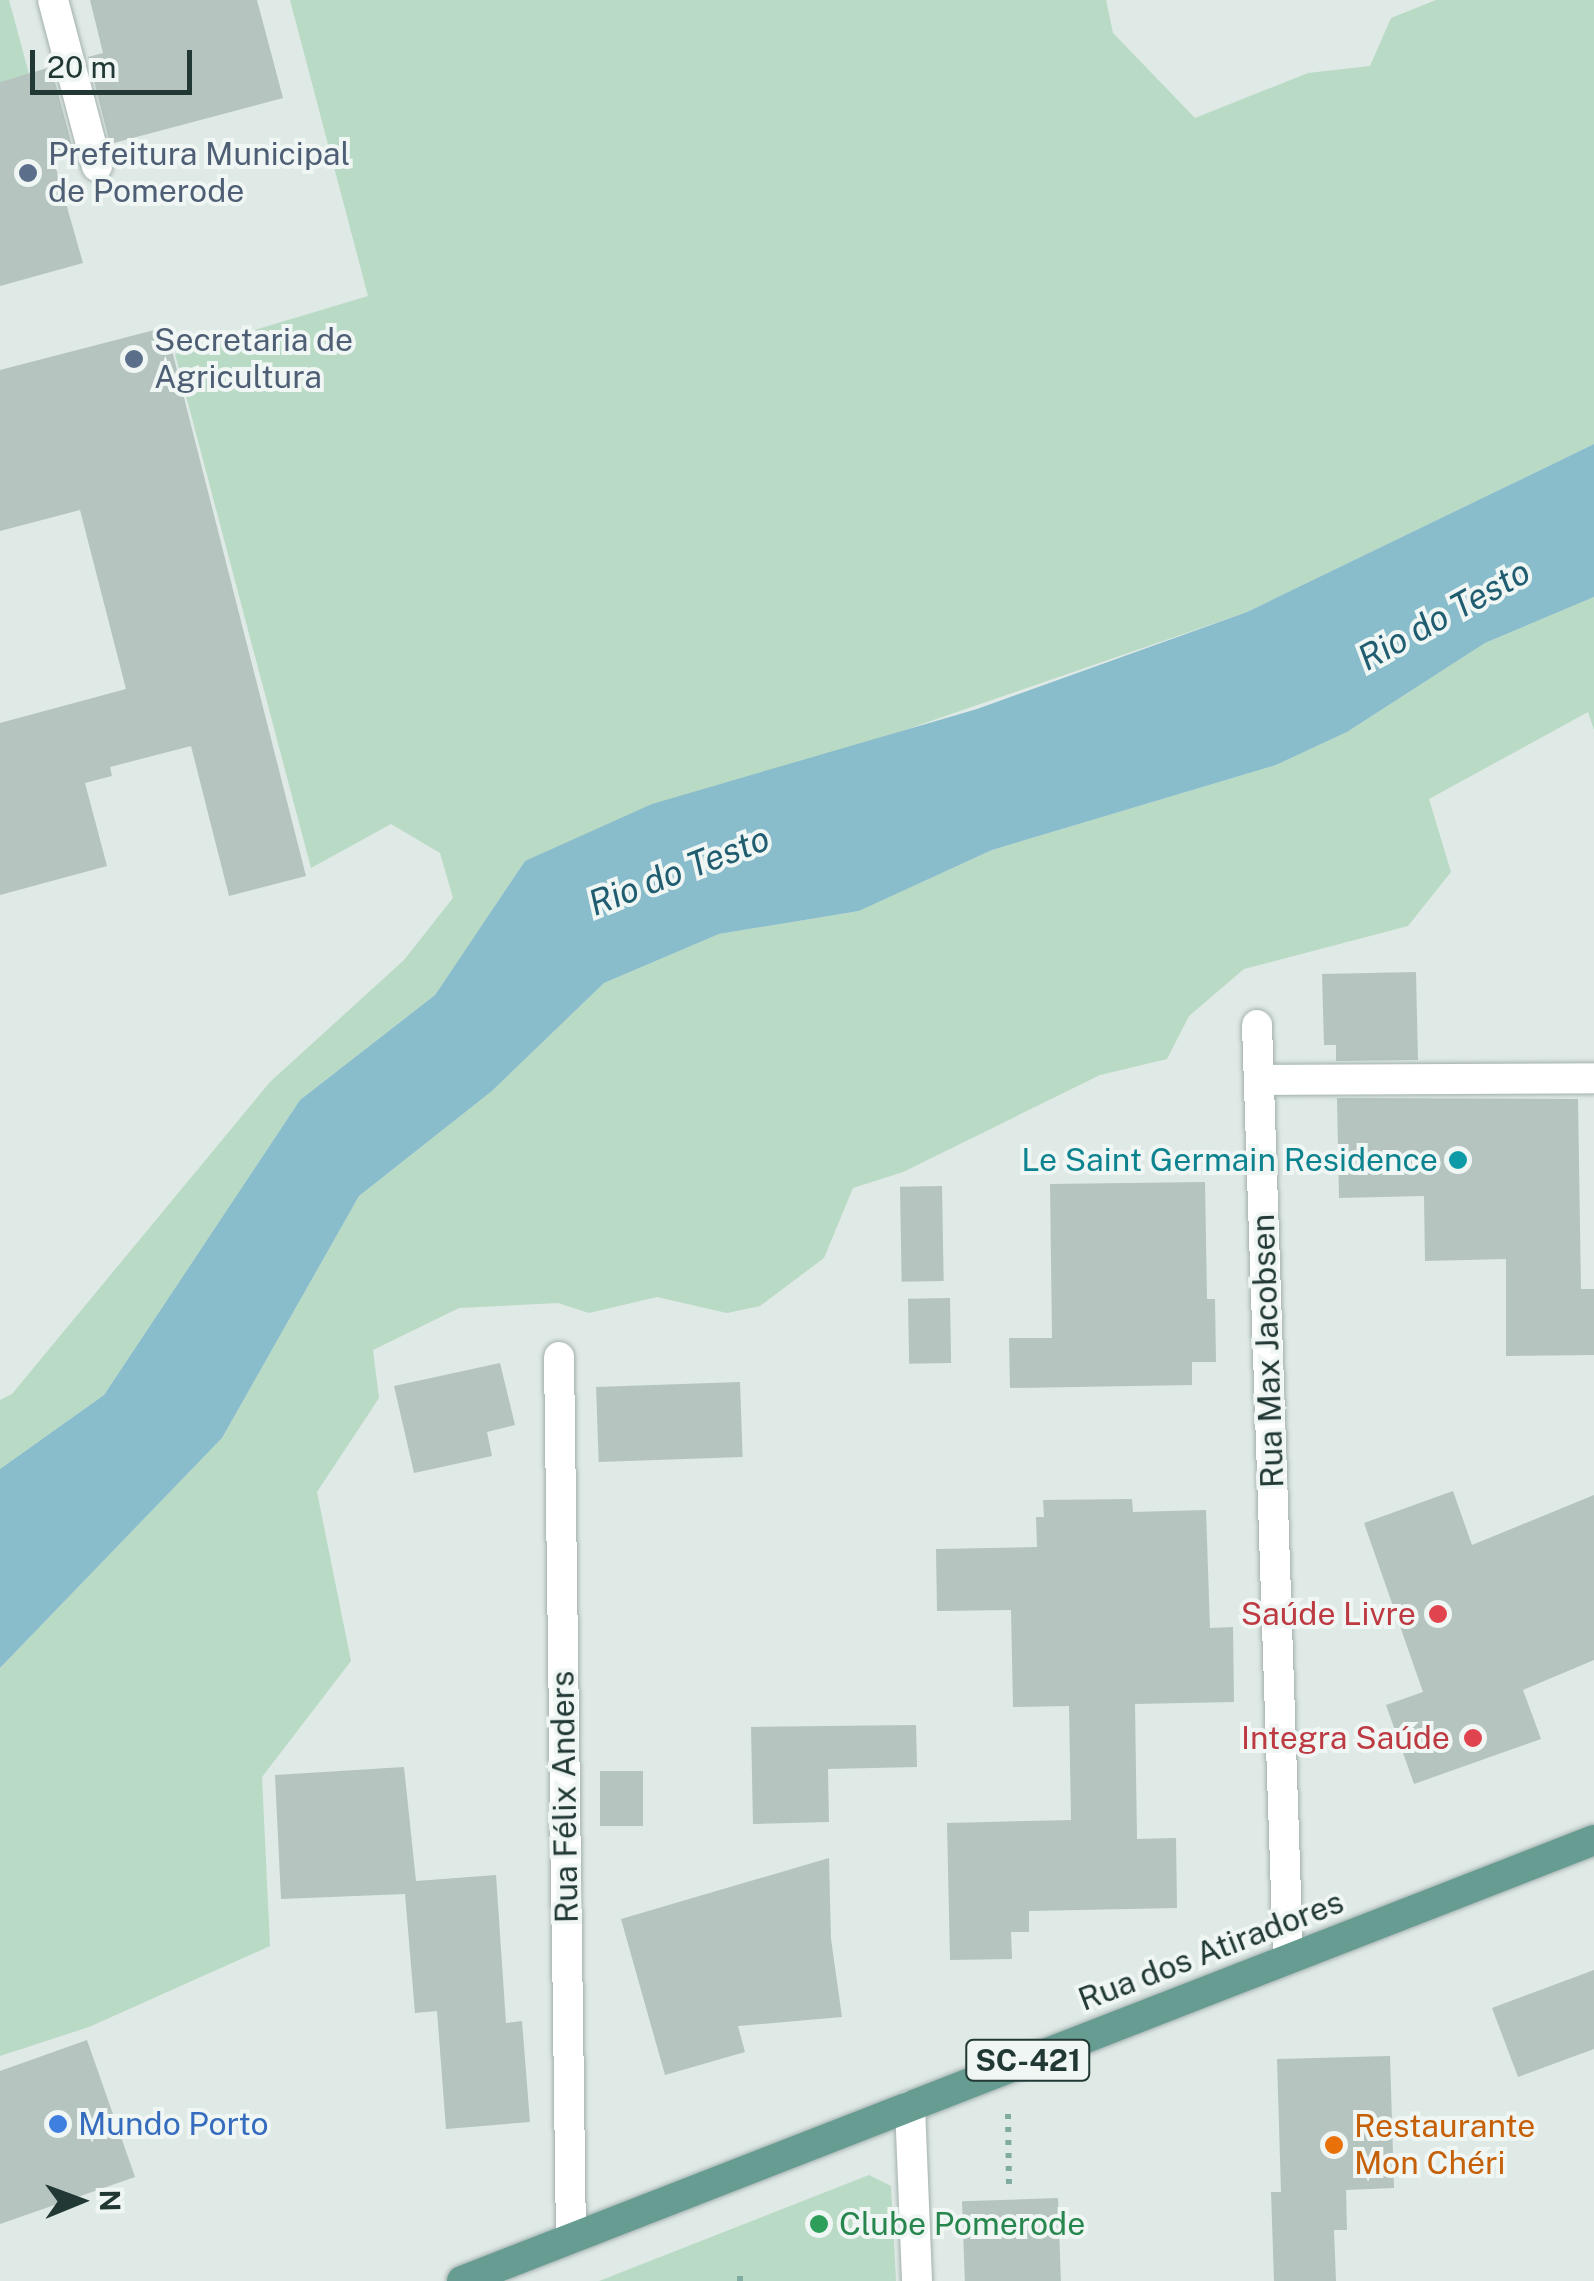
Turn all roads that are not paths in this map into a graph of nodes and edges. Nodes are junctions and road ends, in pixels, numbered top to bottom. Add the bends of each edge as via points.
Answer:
1 (54, 0) edge
2 (97, 166) dead end
3 (1257, 1025) dead end
4 (1594, 1078) edge
5 (1259, 1080) junction
6 (559, 1357) dead end
7 (1594, 1840) edge
8 (1288, 1957) junction
9 (910, 2106) junction
10 (571, 2238) junction
11 (462, 2281) edge
12 (916, 2281) edge

1 - 2 street
3 - 5 street, Rua Max Jacobsen
4 - 5 street
5 - 8 street, Rua Max Jacobsen
6 - 10 street, Rua Félix Anders
7 - 8 main road, Rua dos Atiradores / SC-421
8 - 9 main road, Rua dos Atiradores / SC-421
9 - 10 main road, Rua dos Atiradores / SC-421
9 - 12 street
10 - 11 main road, Rua dos Atiradores / SC-421

